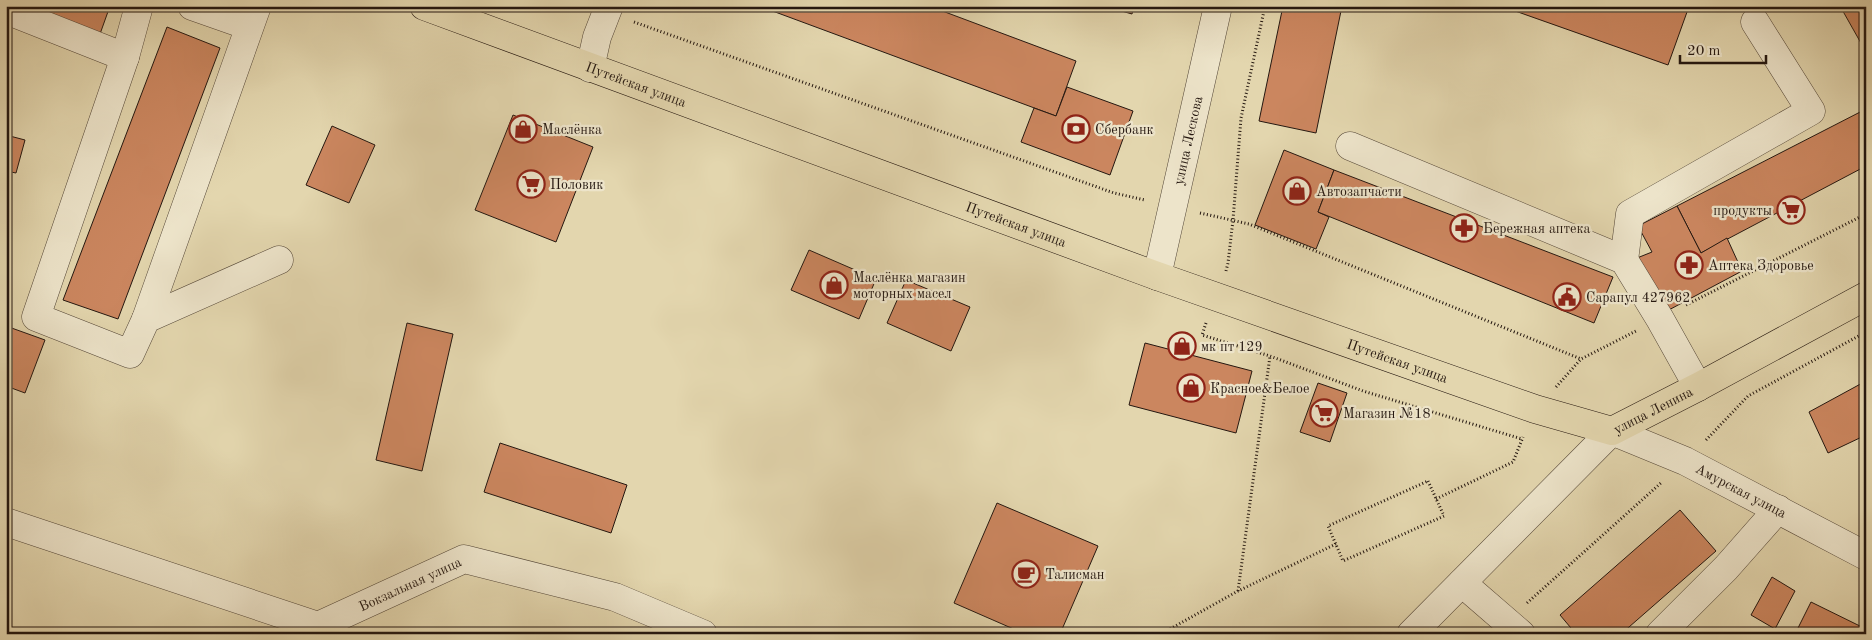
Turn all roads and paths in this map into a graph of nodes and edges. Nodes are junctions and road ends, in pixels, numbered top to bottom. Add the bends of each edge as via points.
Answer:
1 (139, 6) edge
2 (192, 6) edge
3 (424, 6) edge
4 (1218, 6) edge
5 (1265, 6) edge
6 (608, 9) edge
7 (6, 10) edge
8 (253, 16) edge
9 (1755, 22) dead end
10 (124, 57) junction
11 (590, 68) junction
12 (1350, 146) dead end
13 (1172, 206) junction
14 (1233, 220) junction
15 (279, 260) dead end
16 (1624, 260) junction
17 (1157, 276) junction
18 (1866, 296) edge
19 (1216, 297) junction
20 (146, 319) junction
21 (1270, 356) junction
22 (1582, 359) dead end
23 (1698, 388) junction
24 (1612, 431) junction
25 (1522, 440) dead end
26 (1778, 509) junction
27 (6, 522) edge
28 (1336, 544) junction
29 (1866, 556) edge
30 (1462, 583) junction
31 (1238, 591) junction
32 (703, 634) edge
33 (1161, 634) edge
34 (1411, 634) edge
35 (1521, 634) edge
36 (1660, 634) edge

1 - 10 street
2 - 8 street
3 - 11 main road, Путейская улица
4 - 13 street, улица Лескова
5 - 14 path via 1241,118
6 - 11 street
6 - 13 path via 1114,193
7 - 10 street
8 - 20 street
9 - 16 street via 1811,110 1630,214
10 - 20 street via 36,317 130,354
11 - 17 main road, Путейская улица
12 - 16 street
13 - 14 path
13 - 17 street, улица Лескова
14 - 19 path via 1228,264
14 - 22 path
15 - 20 street
16 - 23 street
17 - 19 main road, Путейская улица
18 - 23 main road, улица Ленина
19 - 21 path via 1202,335
19 - 24 main road, Путейская улица via 1535,409
21 - 25 path via 1363,391
21 - 31 path
23 - 24 main road, улица Ленина
24 - 26 street, Амурская улица via 1685,461
24 - 30 street, улица Ленина
26 - 29 street, Амурская улица
26 - 36 street via 1726,568
27 - 32 street, Вокзальная улица via 318,626 464,559 616,597
28 - 28 path via 1328,526 1428,481 1444,516 1344,561
28 - 31 path
30 - 34 street, улица Ленина
30 - 35 street
31 - 33 path

